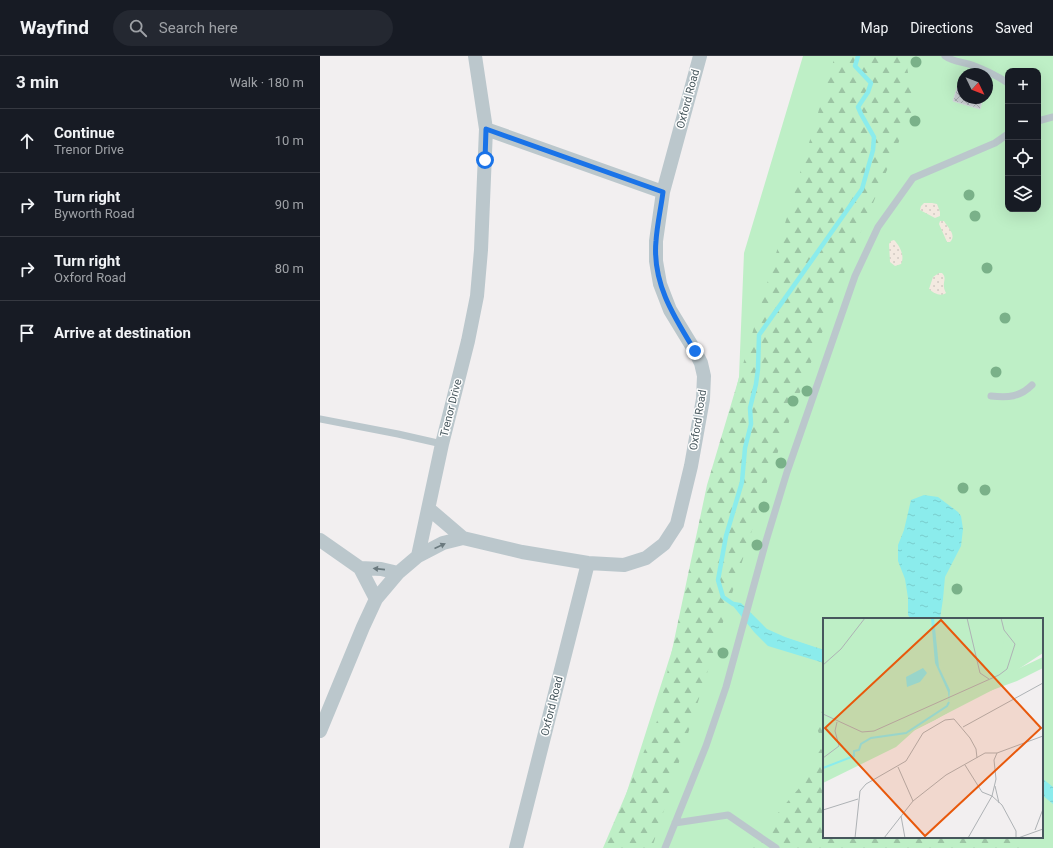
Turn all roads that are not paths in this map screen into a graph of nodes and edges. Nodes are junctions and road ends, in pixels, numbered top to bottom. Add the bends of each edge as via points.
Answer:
1 (475, 56) edge
2 (700, 56) edge
3 (946, 56) edge
4 (1005, 81) edge
5 (1053, 117) edge
6 (1041, 119) edge
7 (486, 129) junction
8 (1005, 136) edge
9 (663, 192) junction
10 (1032, 385) dead end
11 (991, 396) dead end
12 (320, 419) edge
13 (442, 444) junction
14 (429, 510) junction
15 (462, 538) junction
16 (320, 540) edge
17 (418, 556) junction
18 (588, 563) junction
19 (360, 568) junction
20 (398, 573) junction
21 (376, 599) junction
22 (320, 731) edge
23 (675, 823) junction
24 (516, 848) edge
25 (665, 848) edge
26 (776, 848) edge

1 - 7 street, Trenor Drive
2 - 9 street, Oxford Road
3 - 4 lane via 994,73
5 - 6 lane
7 - 9 street
7 - 13 street, Trenor Drive via 477,296
8 - 23 lane via 914,178 878,227 855,276 787,472 726,687
9 - 18 street, Oxford Road via 656,242 660,284 670,310 695,351 704,376 703,399 691,466 677,524 664,544 646,558 624,565
10 - 11 lane via 1014,396
12 - 13 lane
13 - 14 street, Trenor Drive
14 - 15 street, Oxford Road
14 - 17 street, Trenor Drive
17 -> 15 street, Oxford Road via 443,543
15 - 18 street, Oxford Road via 522,552
16 - 19 street
17 - 20 street
18 - 24 street, Oxford Road
20 -> 19 street
19 - 21 street
20 - 21 street
21 - 22 street
23 - 25 lane
23 - 26 lane via 728,815

